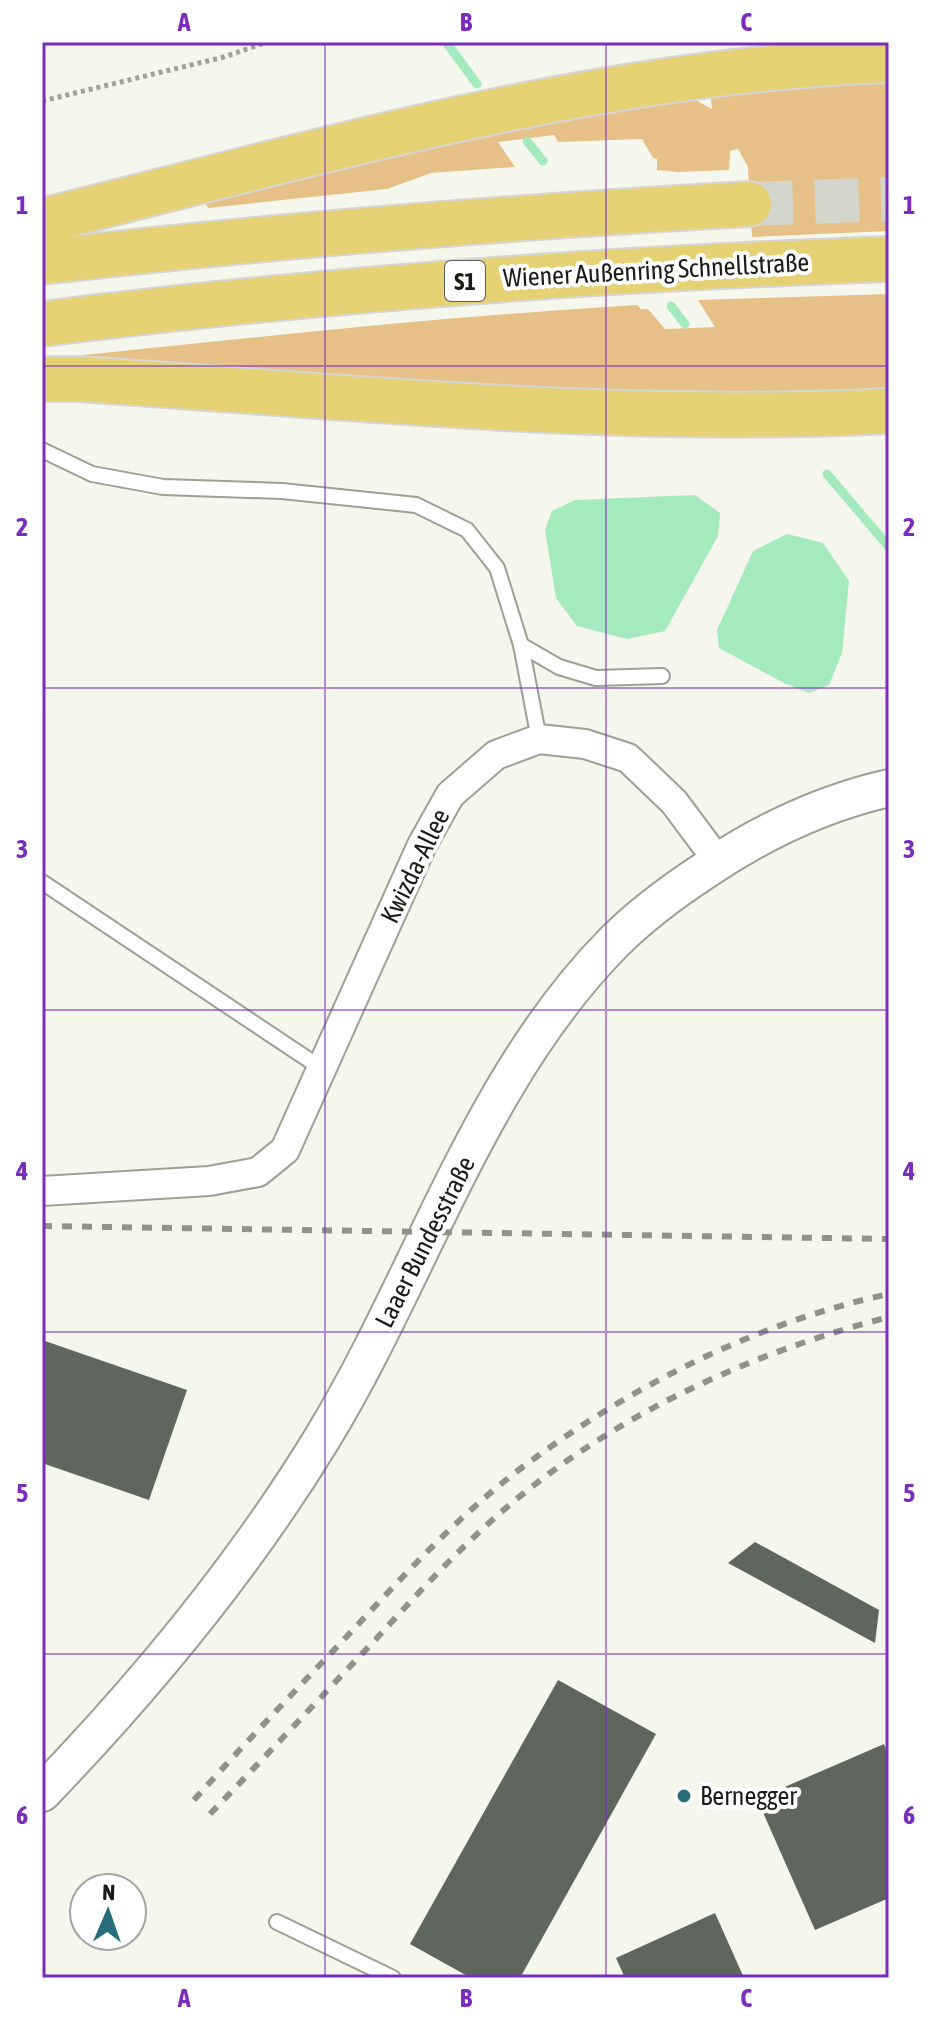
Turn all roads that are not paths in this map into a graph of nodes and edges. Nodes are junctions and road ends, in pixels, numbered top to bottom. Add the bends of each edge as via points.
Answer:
1 (889, 60) edge
2 (749, 204) tunnel mouth
3 (42, 221) edge
4 (889, 259) edge
5 (42, 262) edge
6 (42, 324) edge
7 (42, 379) edge
8 (889, 411) edge
9 (42, 450) edge
10 (521, 645) junction
11 (662, 676) dead end
12 (539, 739) junction
13 (889, 788) edge
14 (718, 861) junction
15 (42, 882) edge
16 (321, 1068) junction
17 (42, 1191) edge
18 (42, 1793) edge
19 (277, 1922) dead end
20 (393, 1978) edge

1 - 3 highway via 654,82 544,102
2 - 5 highway, S1 via 334,232
4 - 6 highway, Wiener Außenring Schnellstraße / S1 via 444,283
7 - 8 highway via 574,413 756,416
9 - 10 lane via 92,474 163,487 282,491 416,505 467,530 497,568
10 - 11 lane via 559,667 596,678
10 - 12 lane
12 - 14 street, Kwizda-Allee via 585,744 628,758 674,802
12 - 16 street, Kwizda-Allee via 496,755 450,795
13 - 14 street, Laaer Bundesstraße via 786,823
14 - 18 street, Laaer Bundesstraße via 615,940 554,1014 516,1070 361,1369 281,1501 175,1646
15 - 16 lane
16 - 17 street, Kwizda-Allee via 285,1150 258,1172 209,1181
19 - 20 lane

